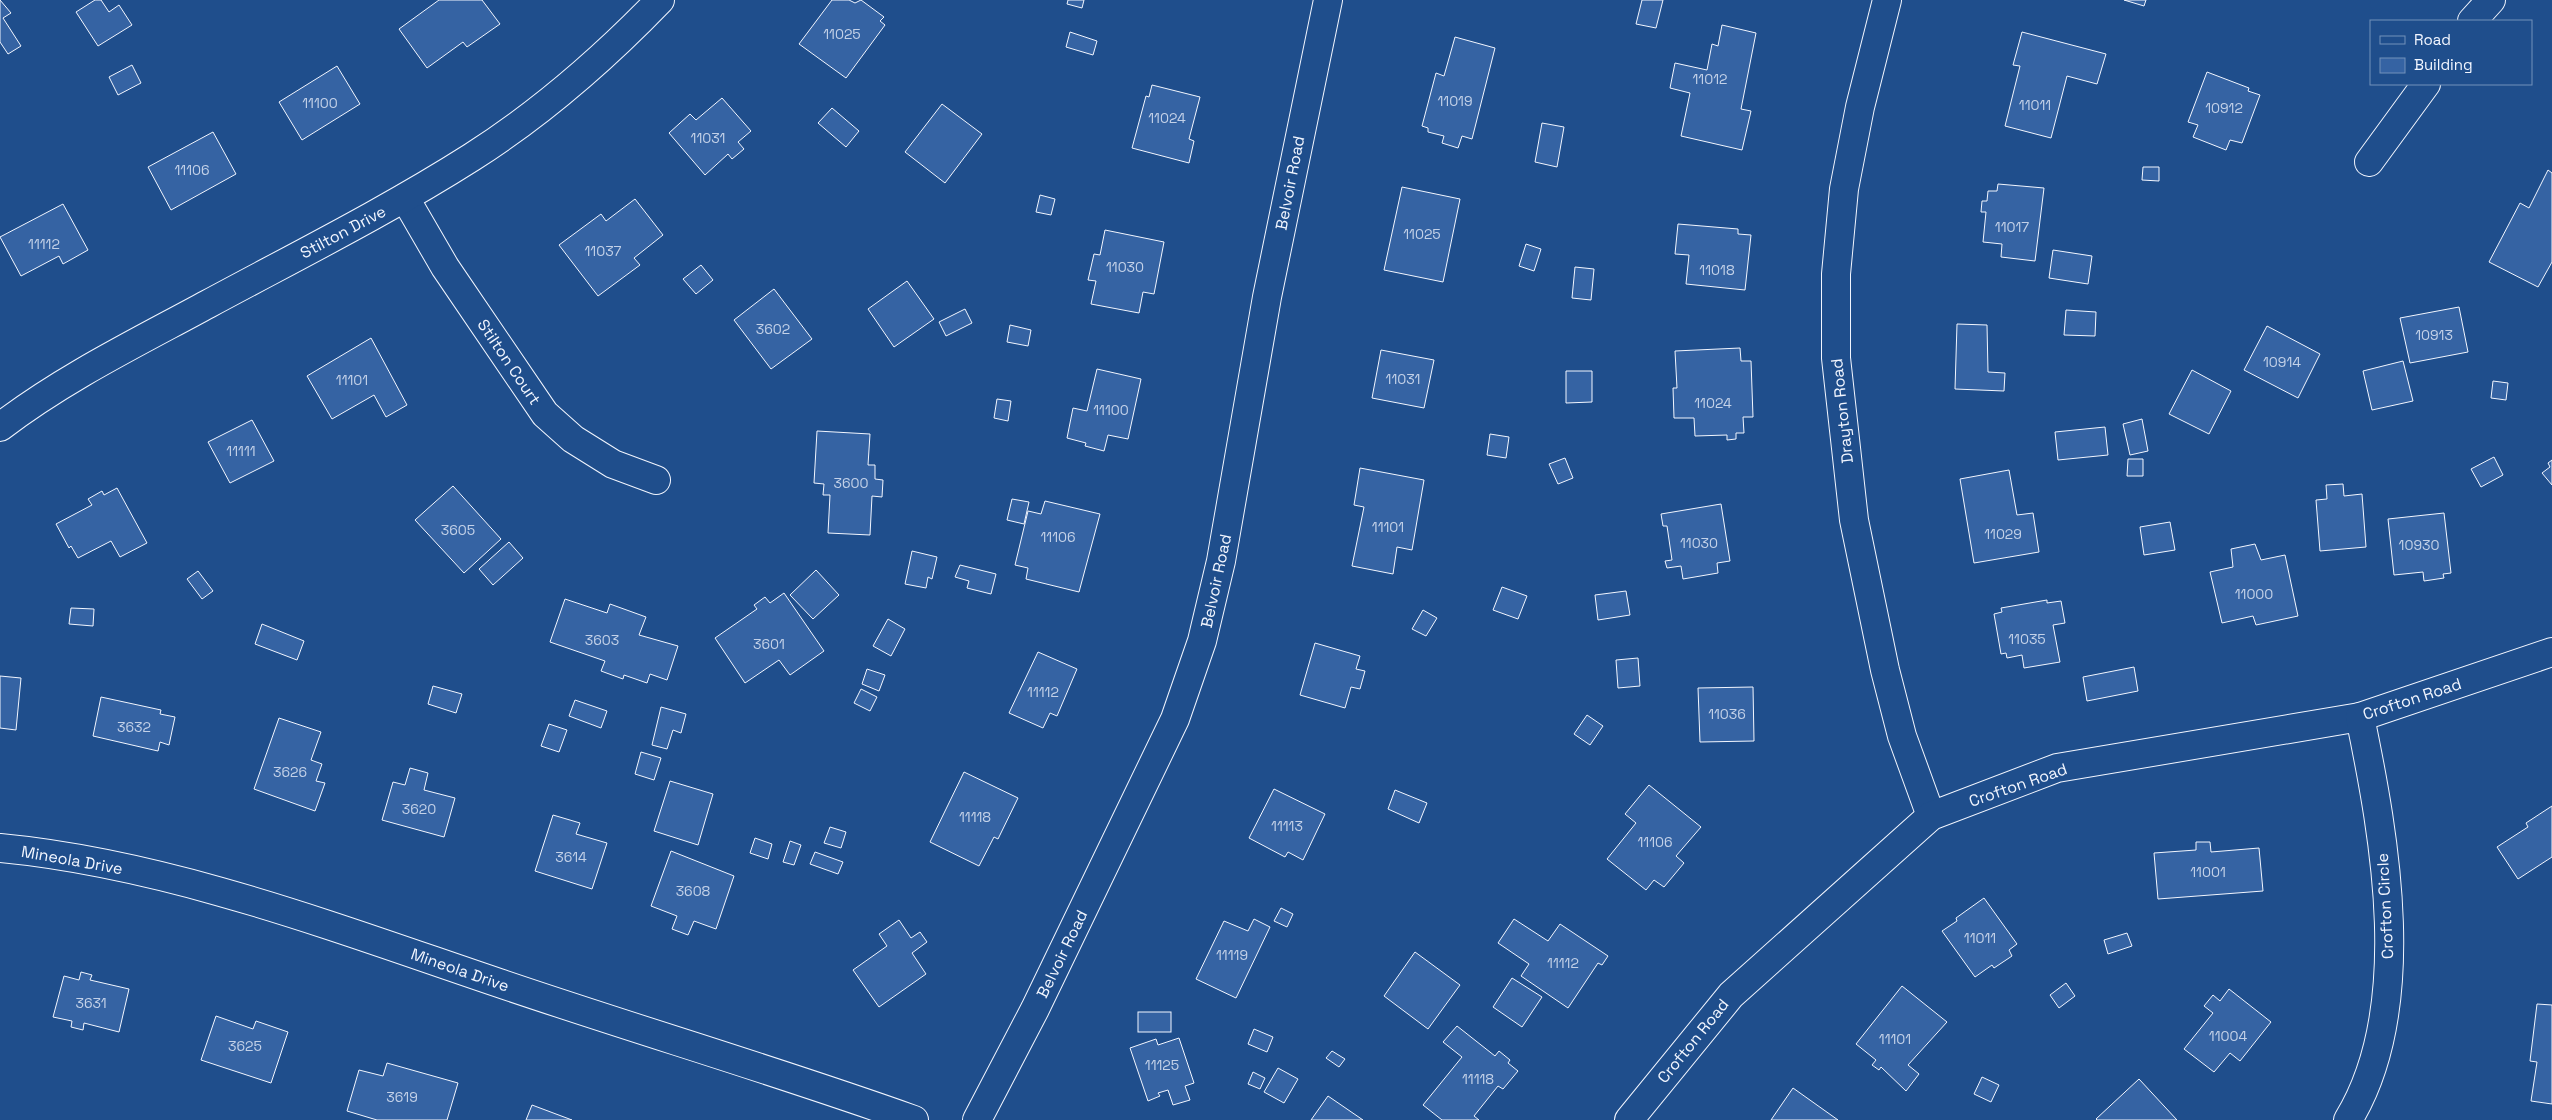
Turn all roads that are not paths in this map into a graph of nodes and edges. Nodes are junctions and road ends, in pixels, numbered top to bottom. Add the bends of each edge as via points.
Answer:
1 (660, 0) edge
2 (1328, 0) edge
3 (1887, 0) edge
4 (2491, 0) edge
5 (2473, 20) edge
6 (2425, 85) edge
7 (2369, 162) dead end
8 (405, 198) junction
9 (0, 427) edge
10 (656, 480) dead end
11 (2552, 652) edge
12 (2360, 717) junction
13 (1931, 816) junction
14 (0, 848) edge
15 (914, 1120) edge
16 (977, 1120) edge
17 (1629, 1120) edge
18 (2348, 1120) edge

1 - 8 street, Stilton Drive via 612,49 538,111 473,157
2 - 16 street, Belvoir Road via 1267,298 1221,561 1202,641 1175,719
3 - 13 street, Drayton Road via 1860,107 1844,189 1836,274 1836,358 1854,520 1881,651 1902,736
4 - 5 street
6 - 7 street
8 - 9 street, Stilton Drive via 98,364
8 - 10 street, Stilton Court via 445,267 545,414 573,439 613,464
11 - 12 street, Crofton Road
12 - 13 street, Crofton Road via 2057,768
12 - 18 street, Crofton Circle via 2386,873 2390,943 2384,1013 2374,1060
13 - 17 street, Crofton Road via 1730,995
14 - 15 street, Mineola Drive via 100,862 267,905

